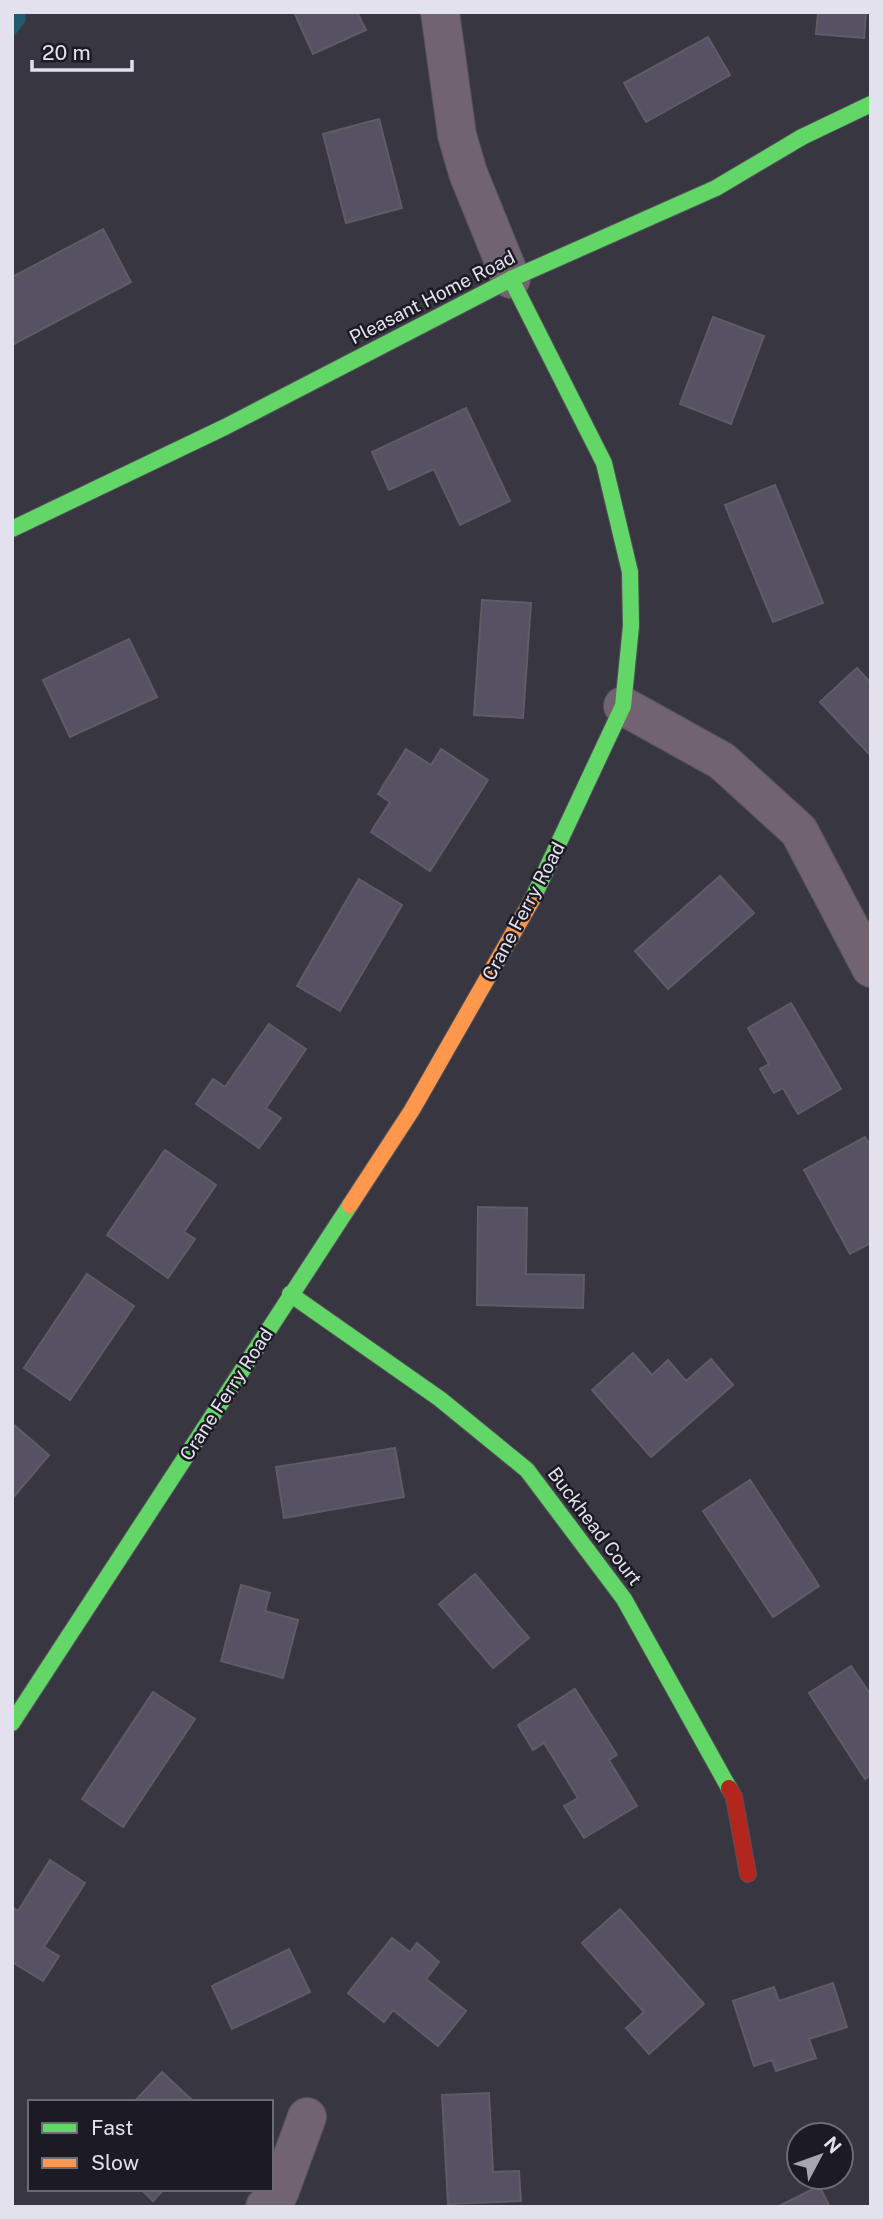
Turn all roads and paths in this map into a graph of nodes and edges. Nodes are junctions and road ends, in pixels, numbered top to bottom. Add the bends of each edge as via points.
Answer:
1 (440, 12) edge
2 (871, 104) edge
3 (511, 279) junction
4 (12, 528) edge
5 (623, 706) junction
6 (871, 968) edge
7 (290, 1294) junction
8 (12, 1723) edge
9 (748, 1874) dead end
10 (307, 2118) dead end
11 (265, 2207) edge

1 - 3 street, Crane Ferry Road via 457,135
2 - 3 street, Pleasant Home Road via 802,137 716,188
3 - 4 street, Pleasant Home Road via 225,427
3 - 5 street, Crane Ferry Road via 604,463 621,525 630,572 631,626
5 - 6 street via 722,761 799,831
5 - 7 street, Crane Ferry Road via 544,879 412,1110
7 - 8 street, Crane Ferry Road
7 - 9 street, Buckhead Court via 439,1399 527,1470 624,1599 734,1797
10 - 11 street via 279,2193

